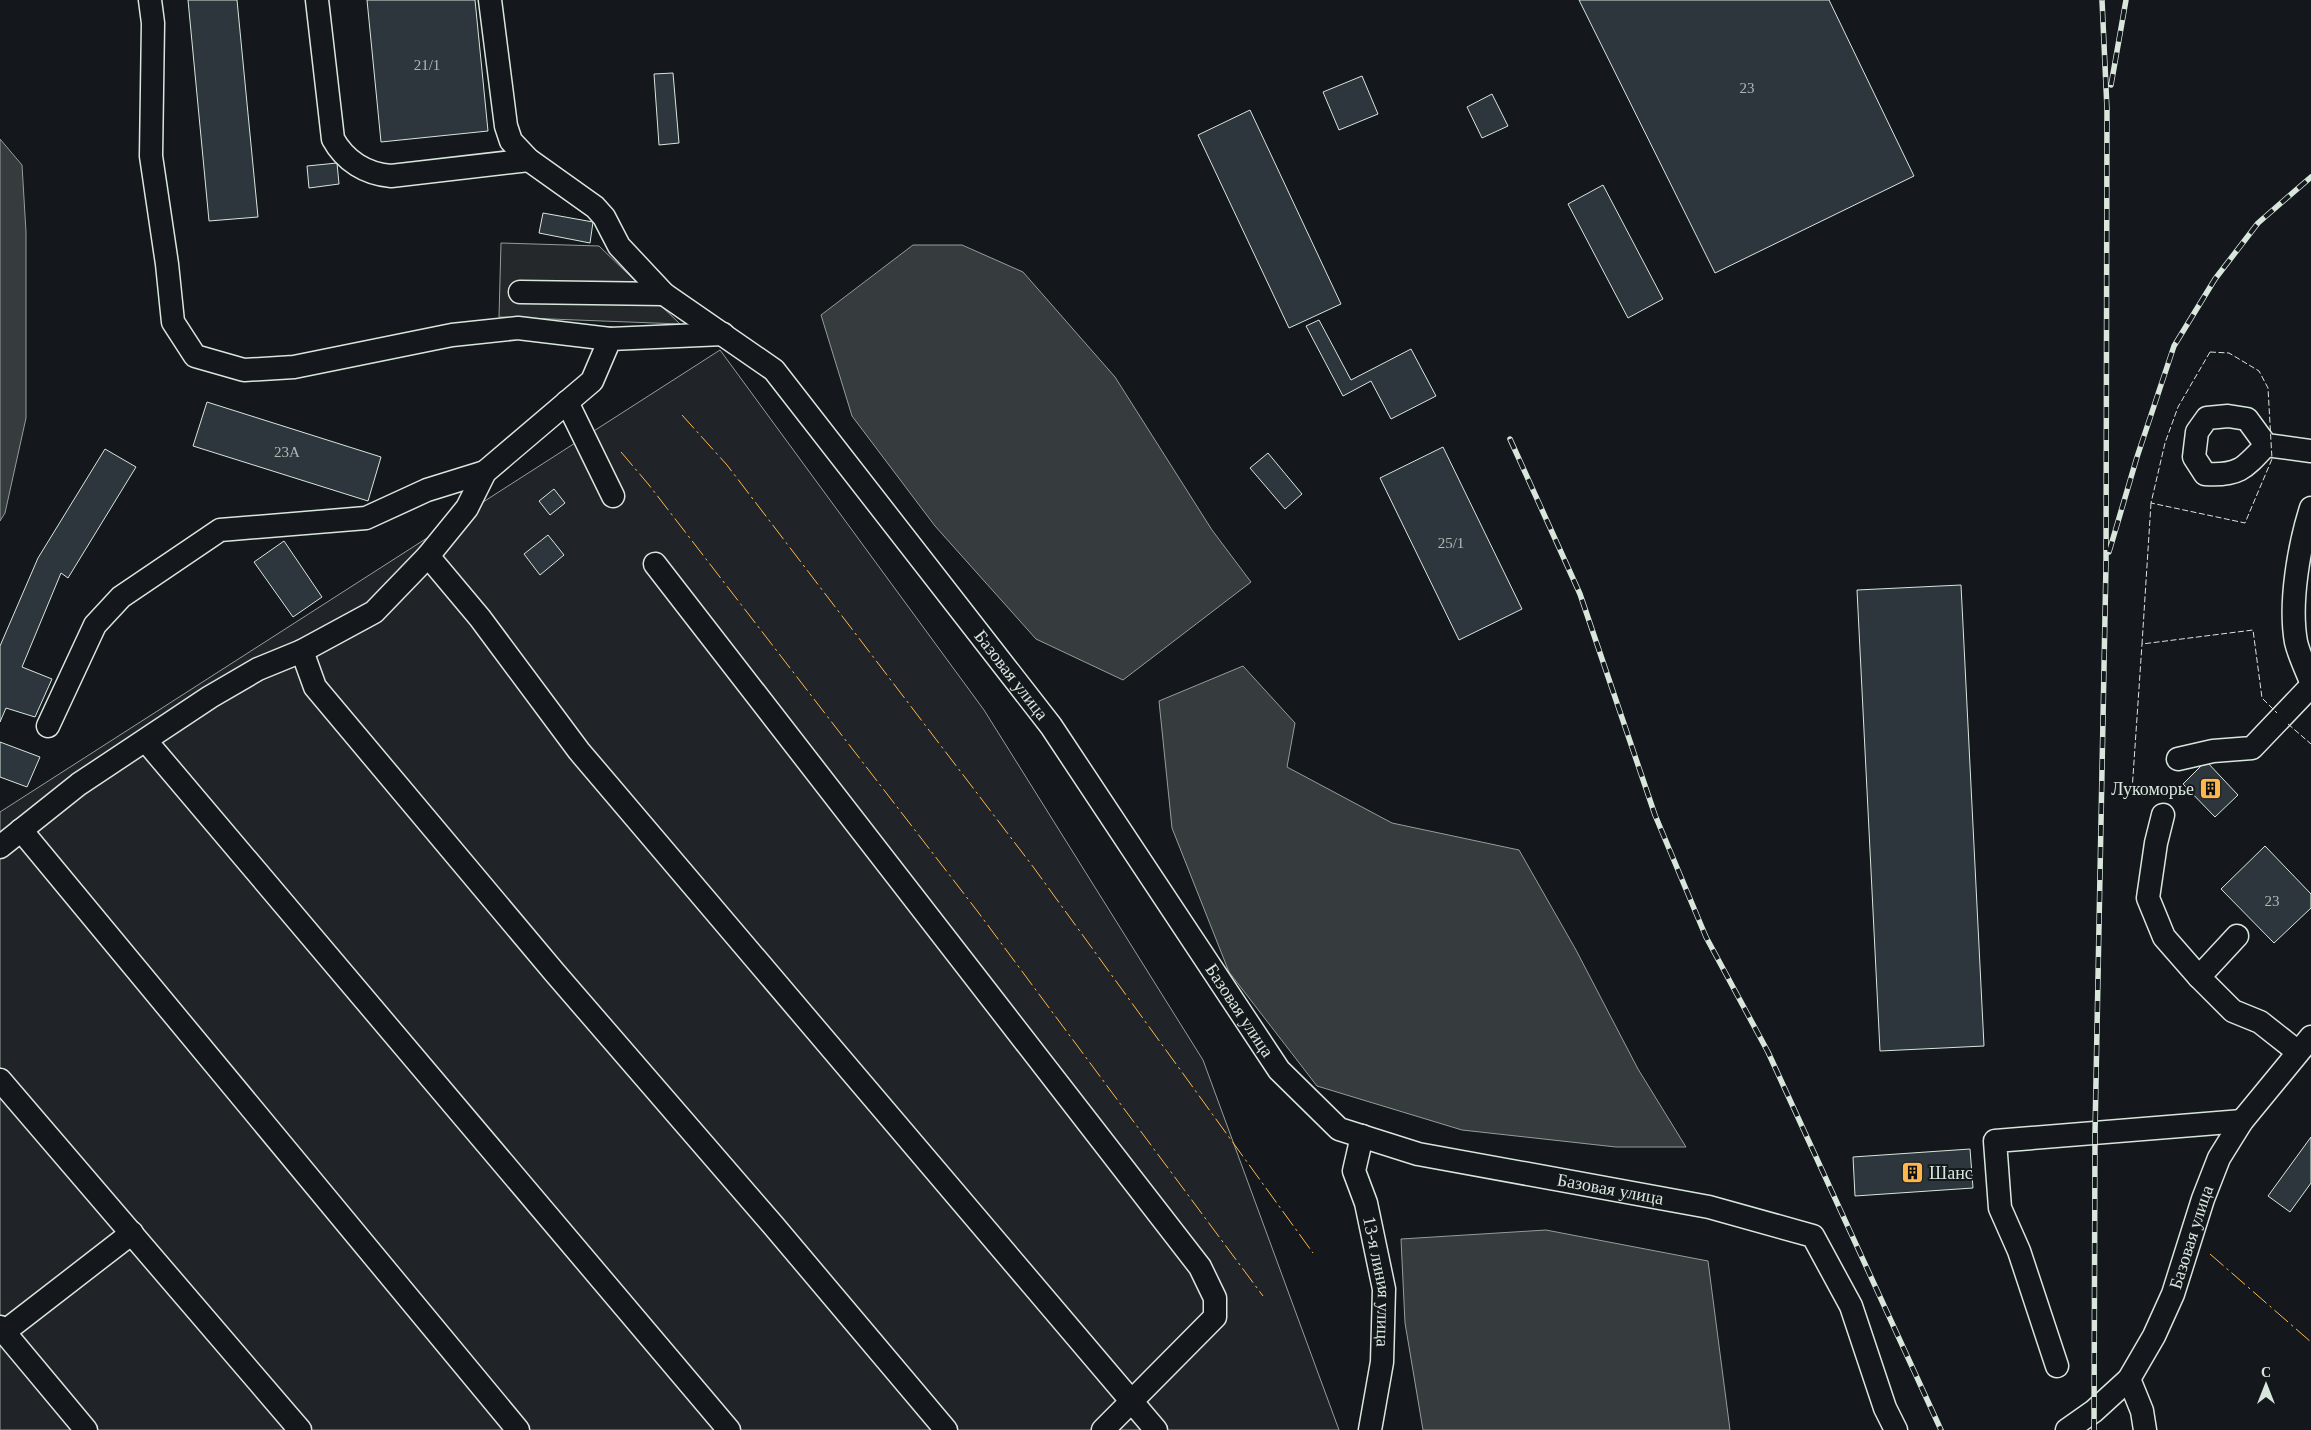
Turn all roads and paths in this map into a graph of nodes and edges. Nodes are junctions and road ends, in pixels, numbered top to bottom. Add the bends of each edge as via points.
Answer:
1 (150, 0) edge
2 (317, 0) edge
3 (490, 0) edge
4 (529, 160) junction
5 (520, 292) dead end
6 (664, 294) junction
7 (722, 334) junction
8 (610, 339) junction
9 (567, 402) junction
10 (2266, 445) dead end
11 (2311, 451) edge
12 (485, 472) junction
13 (613, 496) dead end
14 (2311, 508) edge
15 (428, 556) junction
16 (655, 564) dead end
17 (302, 651) junction
18 (2311, 682) edge
19 (2311, 686) edge
20 (48, 726) dead end
21 (146, 741) junction
22 (2178, 759) dead end
23 (2163, 815) dead end
24 (20, 830) junction
25 (0, 847) edge
26 (2237, 936) dead end
27 (2199, 978) junction
28 (2304, 1044) edge
29 (0, 1080) edge
30 (2242, 1121) junction
31 (1362, 1136) junction
32 (132, 1233) junction
33 (2, 1330) edge
34 (2057, 1366) dead end
35 (2130, 1379) junction
36 (1131, 1401) junction
37 (86, 1430) edge
38 (300, 1430) edge
39 (518, 1430) edge
40 (729, 1430) edge
41 (946, 1430) edge
42 (1103, 1430) edge
43 (1156, 1430) edge
44 (1370, 1430) edge
45 (1896, 1430) edge
46 (2067, 1430) edge
47 (2146, 1430) edge

1 - 8 street via 153,23 151,156 173,322 195,356 244,370 294,367 452,335 518,328
2 - 4 street via 333,139 350,161 378,175 391,176
3 - 4 street, Базовая улица via 506,126 511,141
4 - 6 street, Базовая улица via 595,207 619,246
5 - 6 street
6 - 7 street, Базовая улица
7 - 8 street
7 - 31 street, Базовая улица via 774,370 1050,726 1279,1070 1339,1129
8 - 9 street via 592,381
9 - 12 street
9 - 13 street
10 - 11 street
12 - 15 street via 467,508
12 - 20 street via 427,490 366,518 220,530 121,597 95,625
14 - 18 street via 2297,569 2294,612 2296,643
15 - 17 street via 374,612
15 - 36 street via 480,618 579,751
16 - 36 street via 1200,1267 1215,1298 1215,1317
17 - 21 street via 258,669
17 - 41 street via 315,686 555,973
19 - 22 street via 2252,748 2213,751
21 - 24 street via 79,784
21 - 40 street
23 - 27 street via 2148,898 2164,937
24 - 25 street
24 - 39 street
26 - 27 street
27 - 28 street via 2233,1010
28 - 30 street, Базовая улица
29 - 32 street
30 - 34 street via 1995,1141 2000,1208
30 - 35 street, Базовая улица via 2213,1175 2173,1294
31 - 44 street, 13-я линия улица via 1354,1171 1366,1203 1384,1289 1382,1362
31 - 45 street, Базовая улица via 1418,1154 1709,1207 1813,1236 1851,1306 1885,1408
32 - 33 street
32 - 38 street
33 - 37 street
35 - 46 street, Базовая улица
35 - 47 street
36 - 42 street
36 - 43 street

